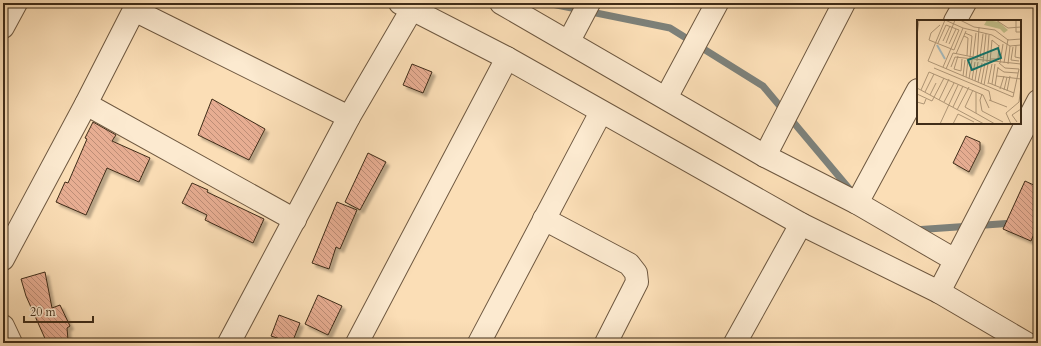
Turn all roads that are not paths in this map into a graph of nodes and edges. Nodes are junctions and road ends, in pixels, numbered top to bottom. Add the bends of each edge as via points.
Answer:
1 (16, 3) edge
2 (501, 3) edge
3 (589, 3) edge
4 (717, 3) edge
5 (844, 3) edge
6 (965, 3) edge
7 (406, 6) edge
8 (956, 20) edge
9 (3, 27) edge
10 (568, 41) junction
11 (507, 58) junction
12 (917, 92) edge
13 (666, 98) junction
14 (1038, 101) edge
15 (86, 104) junction
16 (601, 112) junction
17 (349, 118) junction
18 (765, 156) junction
19 (857, 203) junction
20 (544, 219) junction
21 (295, 220) junction
22 (801, 224) junction
23 (3, 259) edge
24 (955, 260) junction
25 (939, 292) junction
26 (3, 326) edge
27 (1002, 337) edge
28 (11, 343) edge
29 (229, 343) edge
30 (357, 343) edge
31 (479, 343) edge
32 (606, 343) edge
33 (735, 343) edge
34 (1026, 343) edge

1 - 9 street
2 - 10 street
3 - 10 street
4 - 13 street
5 - 18 street
6 - 8 street
7 - 11 street
7 - 17 street
10 - 13 street
11 - 16 street
11 - 30 street
12 - 19 street
13 - 18 street
14 - 24 street
15 - 17 street via 134,10
15 - 21 street
15 - 23 street
16 - 20 street
16 - 22 street
17 - 21 street
18 - 19 street
19 - 24 street
20 - 31 street
20 - 32 street via 629,264 636,273 637,282
21 - 29 street
22 - 25 street
22 - 33 street
24 - 25 street
25 - 27 street
26 - 28 street
27 - 34 street

